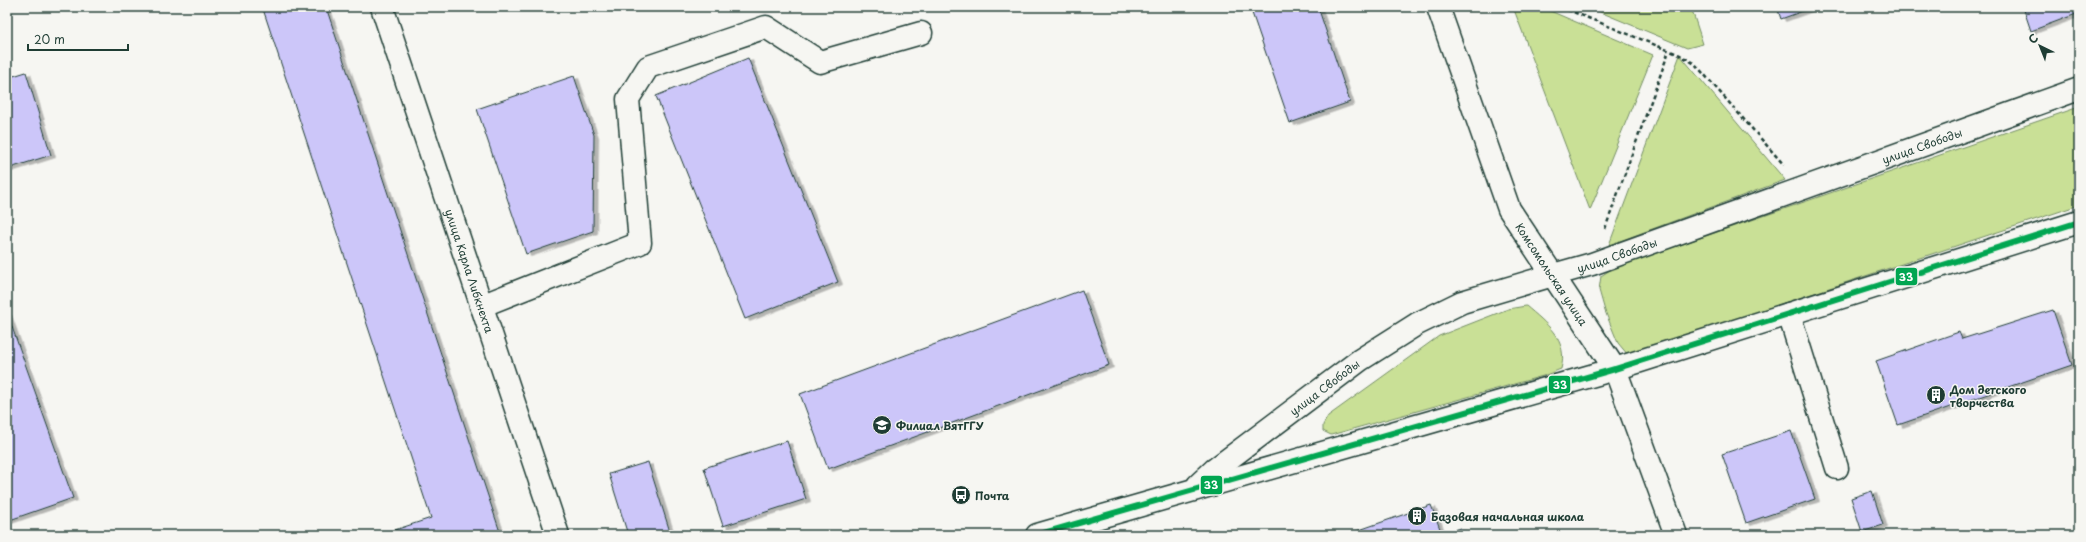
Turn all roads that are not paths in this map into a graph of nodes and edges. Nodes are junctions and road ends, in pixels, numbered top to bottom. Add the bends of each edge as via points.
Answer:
1 (382, 7) edge
2 (1438, 7) edge
3 (921, 33) dead end
4 (2079, 89) edge
5 (2079, 222) edge
6 (1554, 275) junction
7 (482, 306) junction
8 (1789, 314) junction
9 (1615, 368) junction
10 (1837, 468) dead end
11 (1192, 490) junction
12 (558, 535) edge
13 (1037, 535) edge
14 (1676, 535) edge

1 - 7 street, улица Карла Либкнехта
2 - 6 street, Комсомольская улица via 1509,209
3 - 7 street via 820,62 766,27 648,67 628,99 640,243
4 - 6 street, улица Свободы via 1592,264
5 - 8 street, улица Свободы
6 - 9 street, Комсомольская улица
6 - 11 street, улица Свободы via 1462,302 1417,324 1360,360 1214,470
7 - 12 street, улица Карла Либкнехта
8 - 9 street, улица Свободы
8 - 10 street
9 - 11 street, улица Свободы
9 - 14 street, Комсомольская улица
11 - 13 street, улица Свободы

